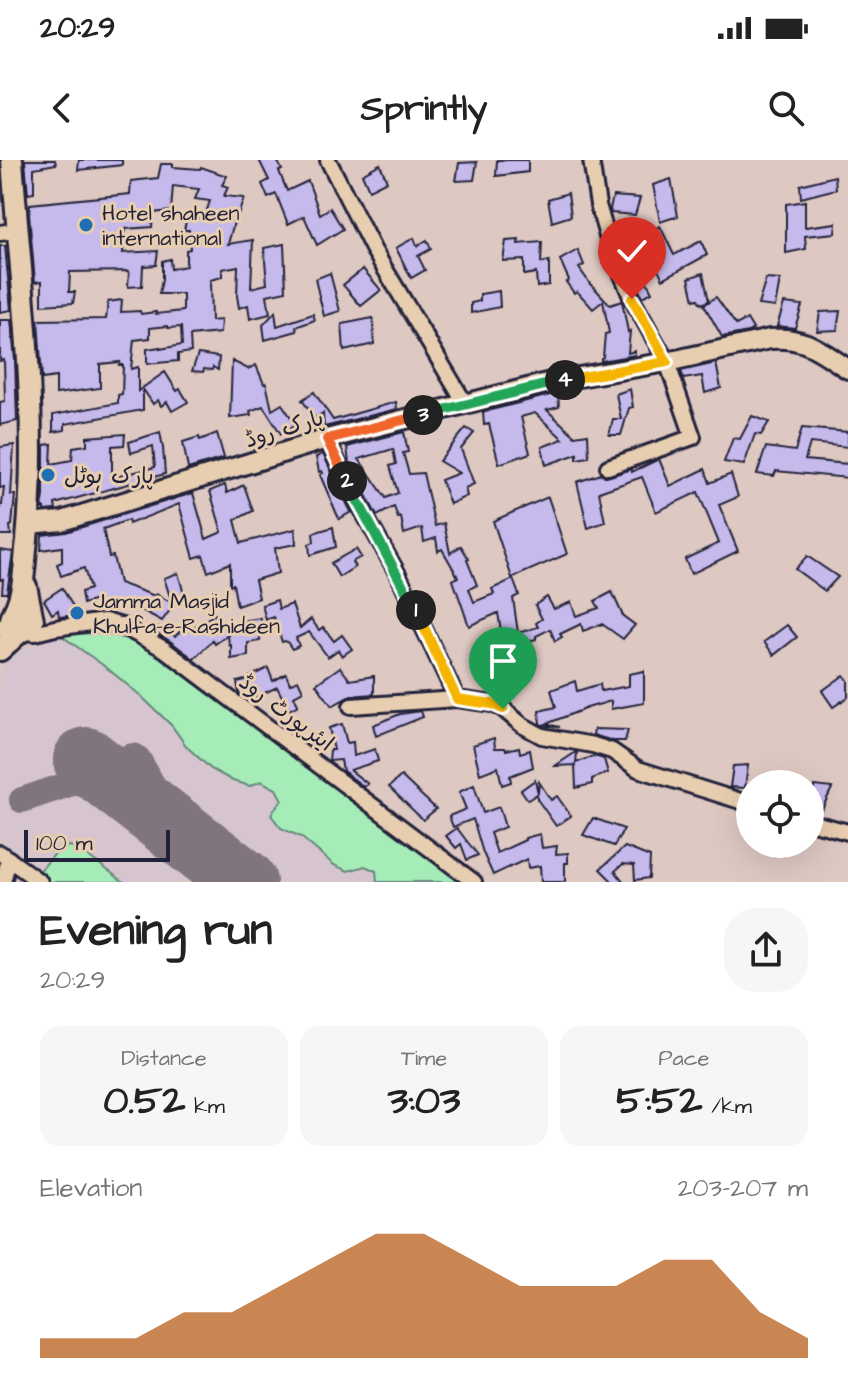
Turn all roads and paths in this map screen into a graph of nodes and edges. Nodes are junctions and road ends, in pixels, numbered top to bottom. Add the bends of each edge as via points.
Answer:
1 (12, 160) edge
2 (328, 160) edge
3 (591, 160) edge
4 (9, 232) edge
5 (667, 362) junction
6 (848, 369) edge
7 (466, 405) junction
8 (327, 439) junction
9 (608, 467) dead end
10 (28, 524) junction
11 (11, 623) edge
12 (0, 650) edge
13 (457, 699) junction
14 (351, 706) dead end
15 (736, 800) edge
16 (824, 826) edge
17 (848, 832) edge
18 (5, 856) edge
19 (3, 882) edge
20 (40, 882) edge
21 (474, 882) edge

1 - 4 highway
2 - 7 street via 373,249
3 - 5 street via 610,246
4 - 10 highway via 22,263 31,429
5 - 6 main road, پارک روڈ via 787,337 806,342
5 - 7 main road, پارک روڈ via 555,381
5 - 9 street via 693,437
7 - 8 main road, پارک روڈ
8 - 10 main road, پارک روڈ via 62,521
8 - 13 street
10 - 11 highway
11 - 12 highway
11 - 21 street, ایئرپورٹ روڈ via 35,633 105,621 164,649
13 - 14 street
13 - 15 street via 492,704 542,736 612,751 638,769
16 - 17 street
18 - 19 street
18 - 20 street

